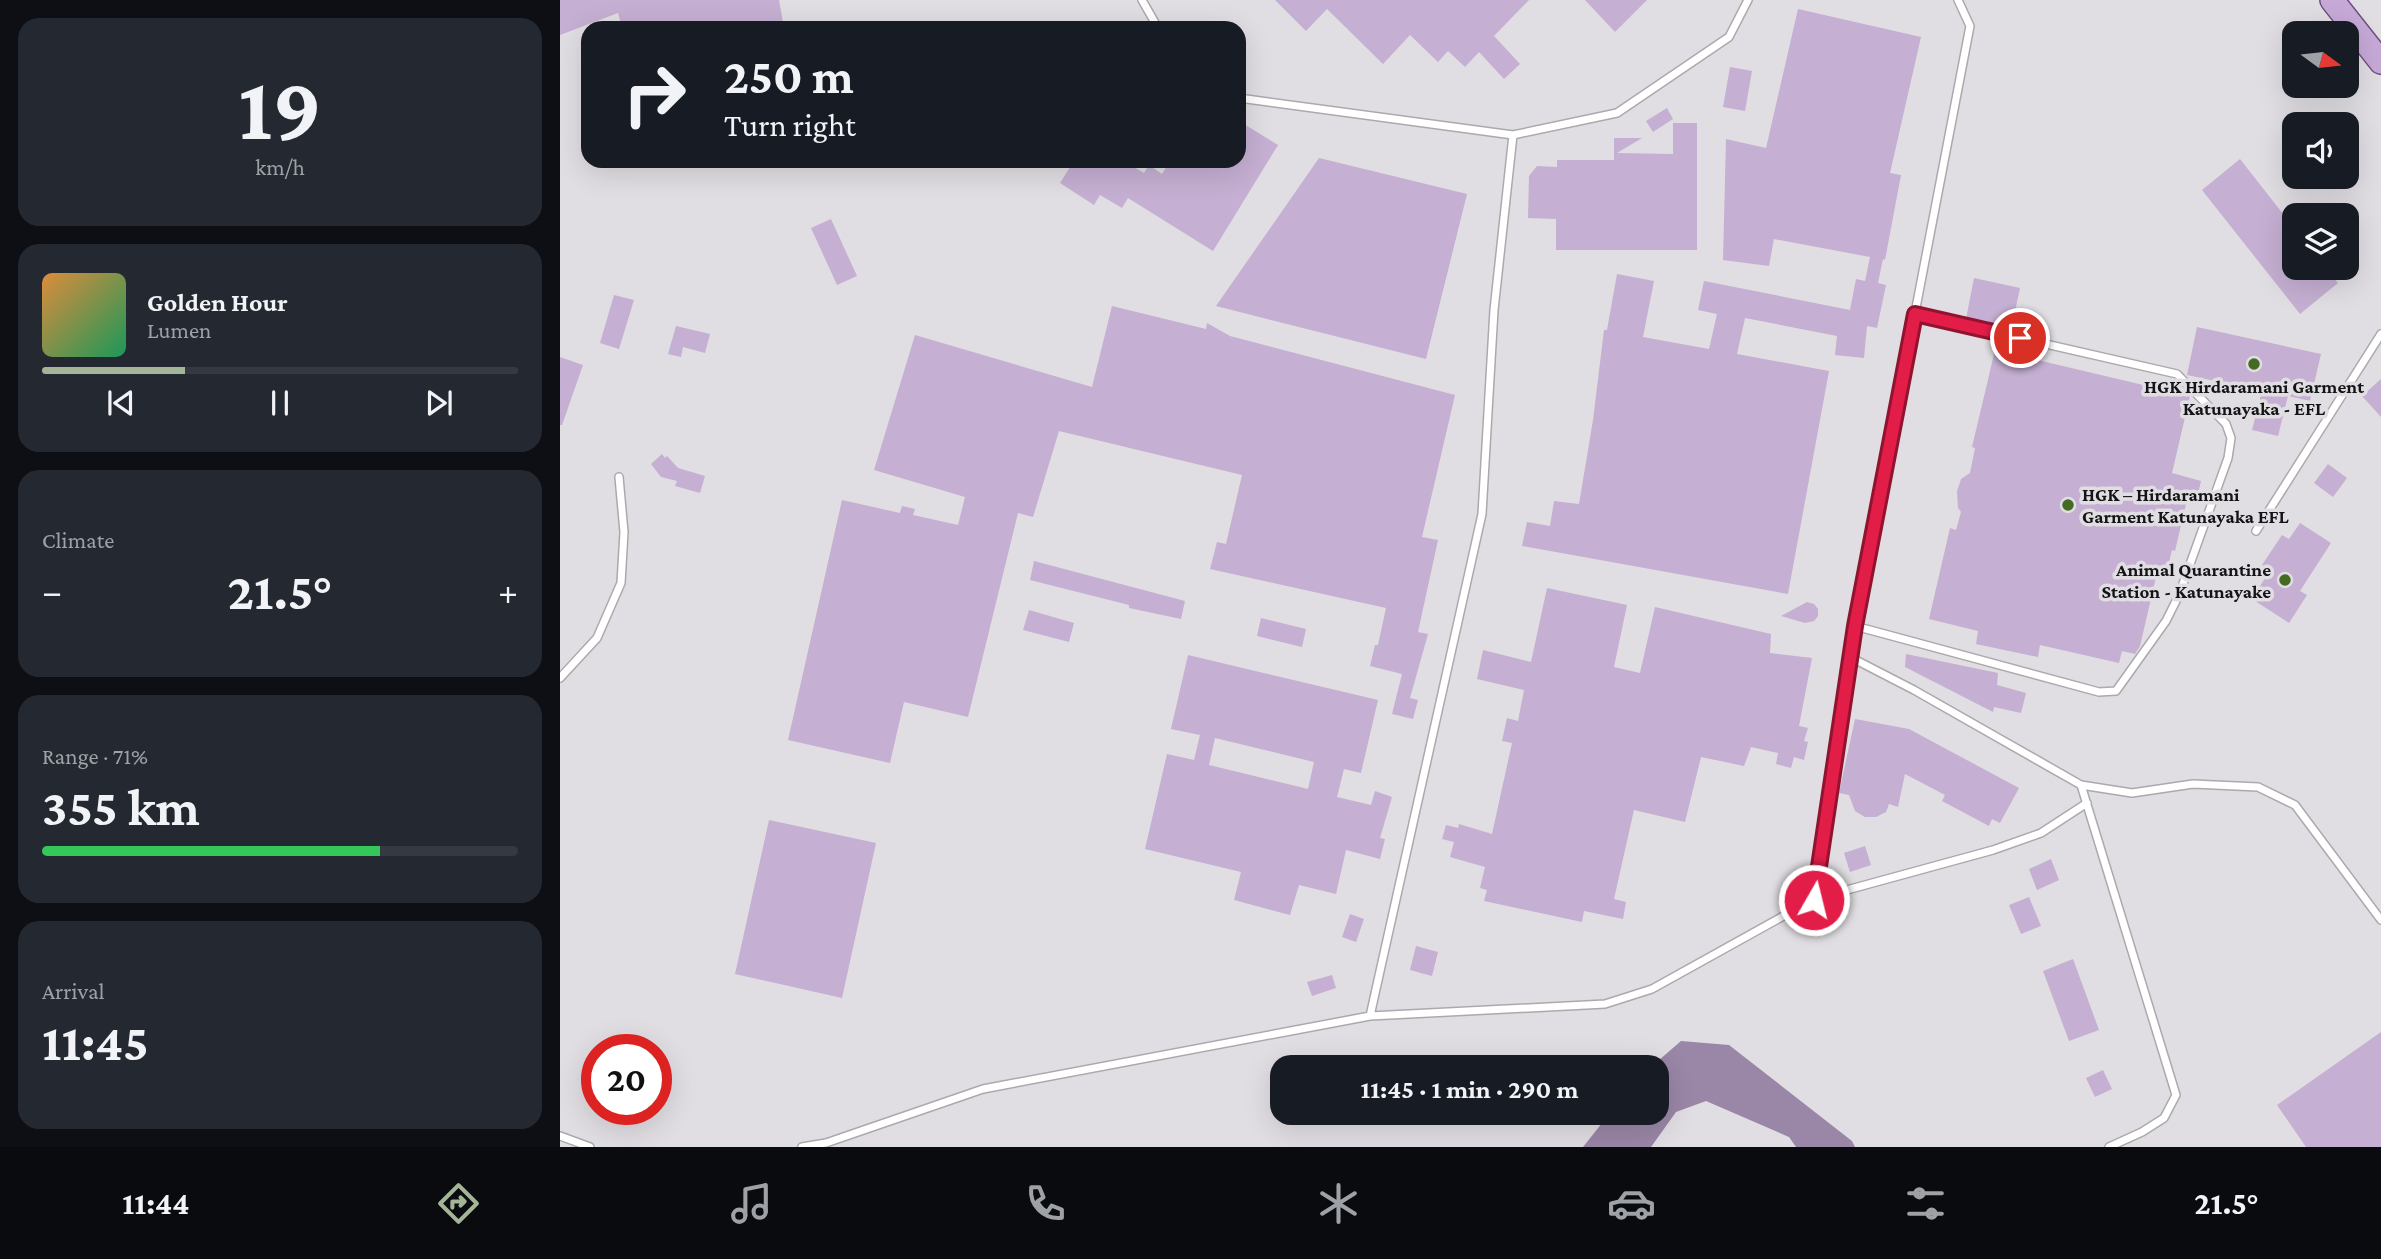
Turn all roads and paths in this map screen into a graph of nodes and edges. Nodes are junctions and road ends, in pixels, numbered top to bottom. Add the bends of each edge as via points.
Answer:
1 (1142, 0) edge
2 (1748, 0) edge
3 (1958, 0) edge
4 (2332, 0) edge
5 (1154, 21) edge
6 (2381, 62) edge
7 (1246, 99) edge
8 (1513, 135) junction
9 (1915, 314) junction
10 (2381, 334) edge
11 (619, 477) dead end
12 (2256, 531) dead end
13 (1855, 626) junction
14 (1850, 657) junction
15 (560, 678) edge
16 (2081, 785) junction
17 (2087, 803) junction
18 (1814, 900) junction
19 (2381, 920) edge
20 (1370, 1016) junction
21 (560, 1136) edge
22 (590, 1147) edge
23 (802, 1147) edge
24 (2109, 1147) edge

1 - 5 lane
2 - 8 lane via 1729,37 1617,113
3 - 9 lane via 1970,26
4 - 6 main road
7 - 8 lane
8 - 20 lane via 1494,310 1482,514
9 - 13 lane
9 - 13 lane via 2177,374 2226,424 2231,438 2228,458 2175,604 2116,691 2099,692
10 - 12 lane
11 - 15 lane via 624,532 621,583 597,638
13 - 14 lane
14 - 16 lane
14 - 18 lane
16 - 17 lane
16 - 19 lane via 2132,793 2193,784 2258,787 2295,805
17 - 18 lane via 2041,833 2005,846
17 - 24 lane via 2176,1096 2164,1118
18 - 20 lane via 1652,989 1605,1004
20 - 23 lane via 983,1089 826,1143
21 - 22 lane

